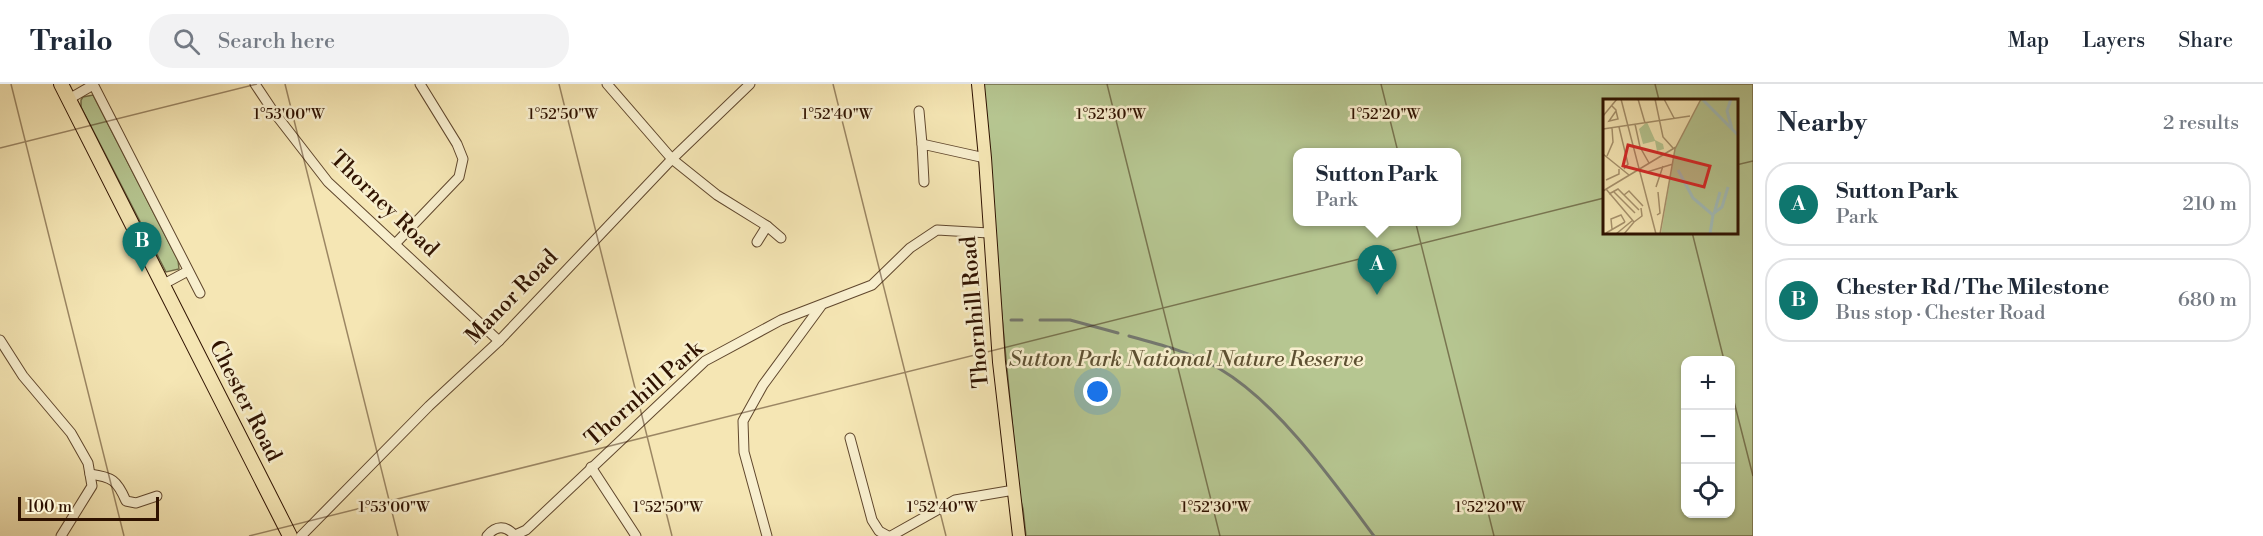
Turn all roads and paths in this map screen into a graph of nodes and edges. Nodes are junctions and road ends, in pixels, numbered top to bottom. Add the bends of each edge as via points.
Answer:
1 (61, 84) edge
2 (93, 84) edge
3 (255, 84) edge
4 (420, 84) edge
5 (607, 84) edge
6 (750, 84) edge
7 (978, 84) edge
8 (69, 99) junction
9 (918, 111) dead end
10 (922, 144) junction
11 (985, 158) junction
12 (672, 159) junction
13 (924, 182) dead end
14 (767, 226) junction
15 (989, 233) junction
16 (781, 238) dead end
17 (757, 242) dead end
18 (395, 244) junction
19 (188, 271) junction
20 (162, 285) junction
21 (200, 293) dead end
22 (821, 306) junction
23 (499, 341) junction
24 (0, 342) edge
25 (850, 438) dead end
26 (591, 467) junction
27 (90, 474) junction
28 (1014, 490) junction
29 (157, 496) dead end
30 (61, 536) edge
31 (290, 536) edge
32 (301, 536) edge
33 (488, 536) edge
34 (515, 536) edge
35 (636, 536) edge
36 (767, 536) edge
37 (889, 536) edge
38 (1018, 536) edge

1 - 8 highway, Chester Road
2 - 8 street
2 - 19 street
3 - 18 street, Thorney Road via 328,182
4 - 18 street via 463,159 459,177
5 - 12 street
6 - 12 street, Manor Road
7 - 11 main road, Thornhill Road
8 - 20 highway, Chester Road
9 - 10 street
10 - 11 street
10 - 13 street
11 - 15 main road, Thornhill Road
12 - 14 street via 717,195
12 - 23 street, Manor Road
14 - 16 street
14 - 17 street
15 - 22 street, Thornhill Park via 937,230 910,248 872,285
15 - 28 main road, Thornhill Road
18 - 23 street, Thorney Road
19 - 20 street
19 - 21 street
20 - 31 highway, Chester Road
22 - 26 street, Thornhill Park via 781,320 705,361
22 - 36 street via 763,385 743,421 744,452
23 - 32 street, Manor Road
24 - 27 street via 71,434
25 - 37 street via 865,468 872,520 879,531
26 - 34 street, Thornhill Park
26 - 35 street, Thornhill Park
27 - 29 street via 109,476 126,501 136,503
27 - 30 street via 92,486
28 - 37 street via 955,500
28 - 38 main road, Thornhill Road
33 - 34 street, Thornhill Park via 502,527

